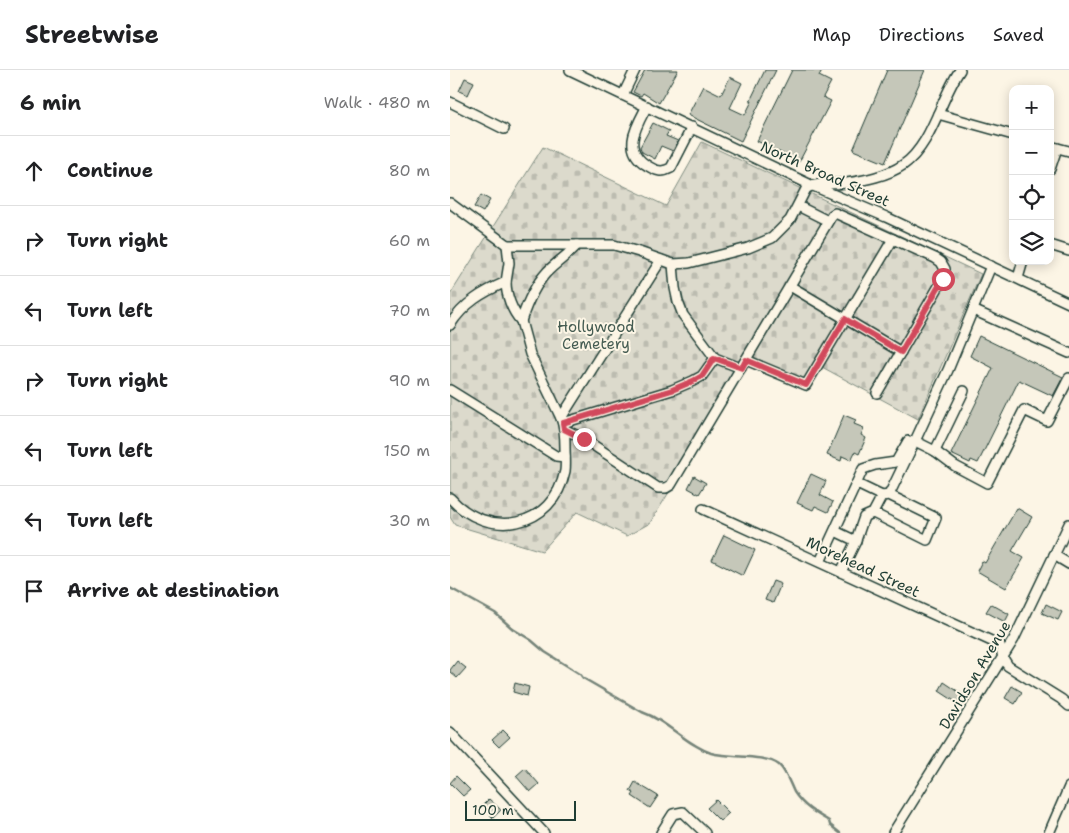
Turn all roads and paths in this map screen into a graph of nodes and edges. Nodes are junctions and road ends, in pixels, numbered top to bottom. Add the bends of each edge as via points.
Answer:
1 (570, 70) edge
2 (634, 70) edge
3 (960, 70) edge
4 (623, 95) junction
5 (450, 102) edge
6 (647, 106) junction
7 (938, 114) junction
8 (692, 127) junction
9 (504, 129) dead end
10 (1009, 135) edge
11 (1054, 147) edge
12 (1069, 151) edge
13 (811, 185) junction
14 (451, 206) edge
15 (798, 206) junction
16 (828, 222) junction
17 (893, 239) junction
18 (507, 245) junction
19 (577, 245) junction
20 (1054, 246) edge
21 (1069, 251) edge
22 (660, 260) junction
23 (673, 264) junction
24 (1022, 265) edge
25 (991, 266) junction
26 (1018, 278) junction
27 (506, 282) junction
28 (790, 286) junction
29 (1069, 303) edge
30 (973, 310) junction
31 (845, 319) junction
32 (521, 321) junction
33 (450, 325) edge
34 (901, 352) junction
35 (1069, 353) edge
36 (714, 358) junction
37 (744, 364) junction
38 (1069, 378) edge
39 (450, 390) edge
40 (964, 391) dead end
41 (877, 393) dead end
42 (563, 423) junction
43 (915, 441) junction
44 (936, 450) junction
45 (565, 457) junction
46 (857, 484) junction
47 (886, 495) junction
48 (450, 498) edge
49 (703, 509) dead end
50 (873, 513) junction
51 (1069, 524) edge
52 (835, 531) junction
53 (856, 541) junction
54 (1054, 555) junction
55 (820, 562) junction
56 (1069, 564) edge
57 (841, 572) junction
58 (1003, 658) junction
59 (1069, 706) edge
60 (450, 732) edge
61 (1069, 787) edge
62 (544, 833) edge
63 (661, 833) edge
64 (705, 833) edge
65 (893, 833) edge
66 (1048, 833) edge

1 - 4 street, North Broad Street
2 - 4 street
3 - 7 street
4 - 6 street, North Broad Street
5 - 9 street
6 - 8 street, North Broad Street
6 - 8 street via 633,139 633,150 642,162 656,170 671,168
7 - 10 street
7 - 13 street via 920,148 893,171 847,183
8 - 13 street, North Broad Street
11 - 12 street
13 - 15 street
13 - 25 street, North Broad Street
14 - 18 street
15 - 16 street
15 - 23 street via 786,224 766,241 717,257
16 - 17 street via 832,215 838,213
16 - 28 street
17 - 31 street
17 - 34 street via 935,258 945,268 943,279
18 - 19 street
18 - 27 street
19 - 22 street via 619,246
19 - 32 street via 539,282
20 - 21 street
22 - 23 street
22 - 42 street
23 - 36 street via 679,308
24 - 26 street
25 - 26 street, North Broad Street
25 - 30 street
26 - 29 street, North Broad Street
27 - 32 street via 509,298
27 - 33 street via 473,298
28 - 31 street
28 - 37 street
30 - 35 street
30 - 43 street
31 - 34 street
31 - 37 street via 806,385
32 - 42 street via 530,354
34 - 41 street
36 - 37 street
36 - 42 street via 702,376 693,381
37 - 42 street via 679,476 666,488 658,488
38 - 44 street via 1047,421 1024,410 987,482 955,466
39 - 45 street via 556,456
40 - 44 street
42 - 45 street
43 - 44 street
43 - 46 street via 908,441 896,462 864,469
43 - 47 street
45 - 48 street via 565,472 553,498 540,512 522,521 491,523 472,515
46 - 47 street
46 - 52 street
47 - 50 street
47 - 50 street via 936,518 928,540
49 - 55 street, Morehead Street
50 - 53 street via 864,517
51 - 54 street, Davidson Avenue
52 - 53 street
52 - 55 street
53 - 57 street
54 - 56 street
54 - 58 street, Davidson Avenue
55 - 57 street, Morehead Street
57 - 58 street, Morehead Street via 1000,645
58 - 59 street via 1008,666
58 - 65 street, Davidson Avenue
60 - 62 street
61 - 66 street
63 - 64 street via 673,814 684,812

